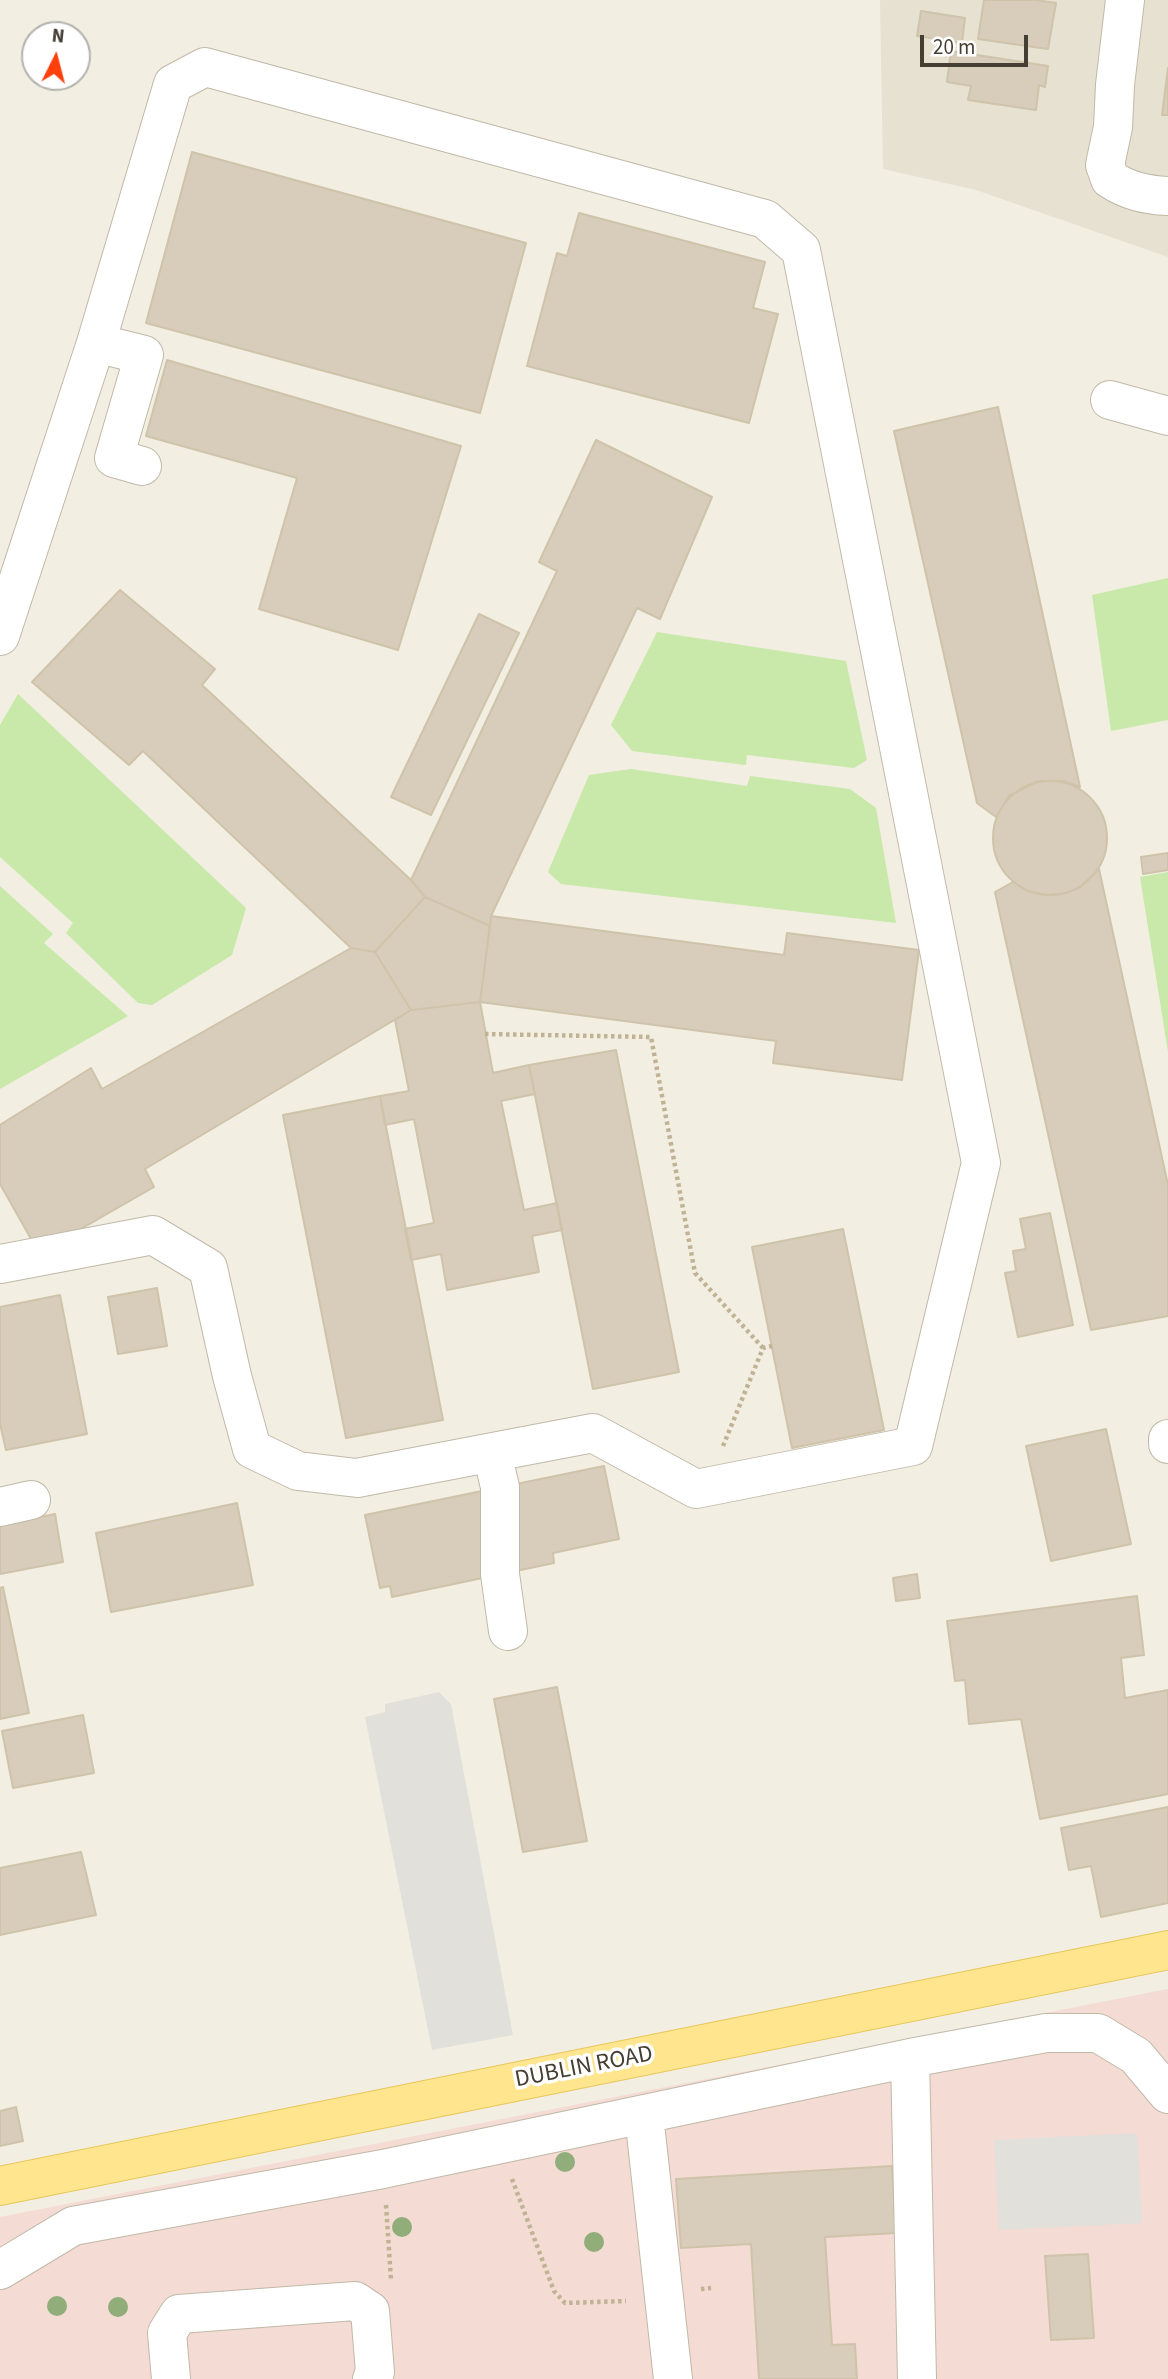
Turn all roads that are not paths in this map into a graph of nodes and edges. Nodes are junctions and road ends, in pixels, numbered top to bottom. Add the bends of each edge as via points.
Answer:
1 (1125, 0) edge
2 (1168, 196) edge
3 (96, 343) junction
4 (1111, 400) dead end
5 (1168, 416) edge
6 (142, 466) dead end
7 (0, 636) edge
8 (0, 1264) edge
9 (492, 1452) junction
10 (508, 1632) dead end
11 (1168, 1950) edge
12 (910, 2057) junction
13 (1168, 2094) edge
14 (644, 2115) junction
15 (0, 2186) edge
16 (0, 2270) edge
17 (171, 2379) edge
18 (372, 2379) edge
19 (673, 2379) edge
20 (917, 2379) edge

1 - 2 street via 1105,165 1110,179 1124,188
3 - 6 street via 144,355 114,458
3 - 7 street
3 - 9 street via 173,85 205,67 765,219 801,250 981,1163 913,1446 696,1489 593,1433
4 - 5 street
8 - 9 street via 153,1235 208,1268 252,1449 298,1471 357,1478
9 - 10 street via 500,1487 500,1574
11 - 15 main road, DUBLIN ROAD
12 - 13 street via 1046,2033 1097,2033 1136,2056
12 - 14 street
12 - 20 street
14 - 16 street via 73,2226
14 - 19 street
17 - 18 street via 167,2333 178,2314 355,2301 370,2311

